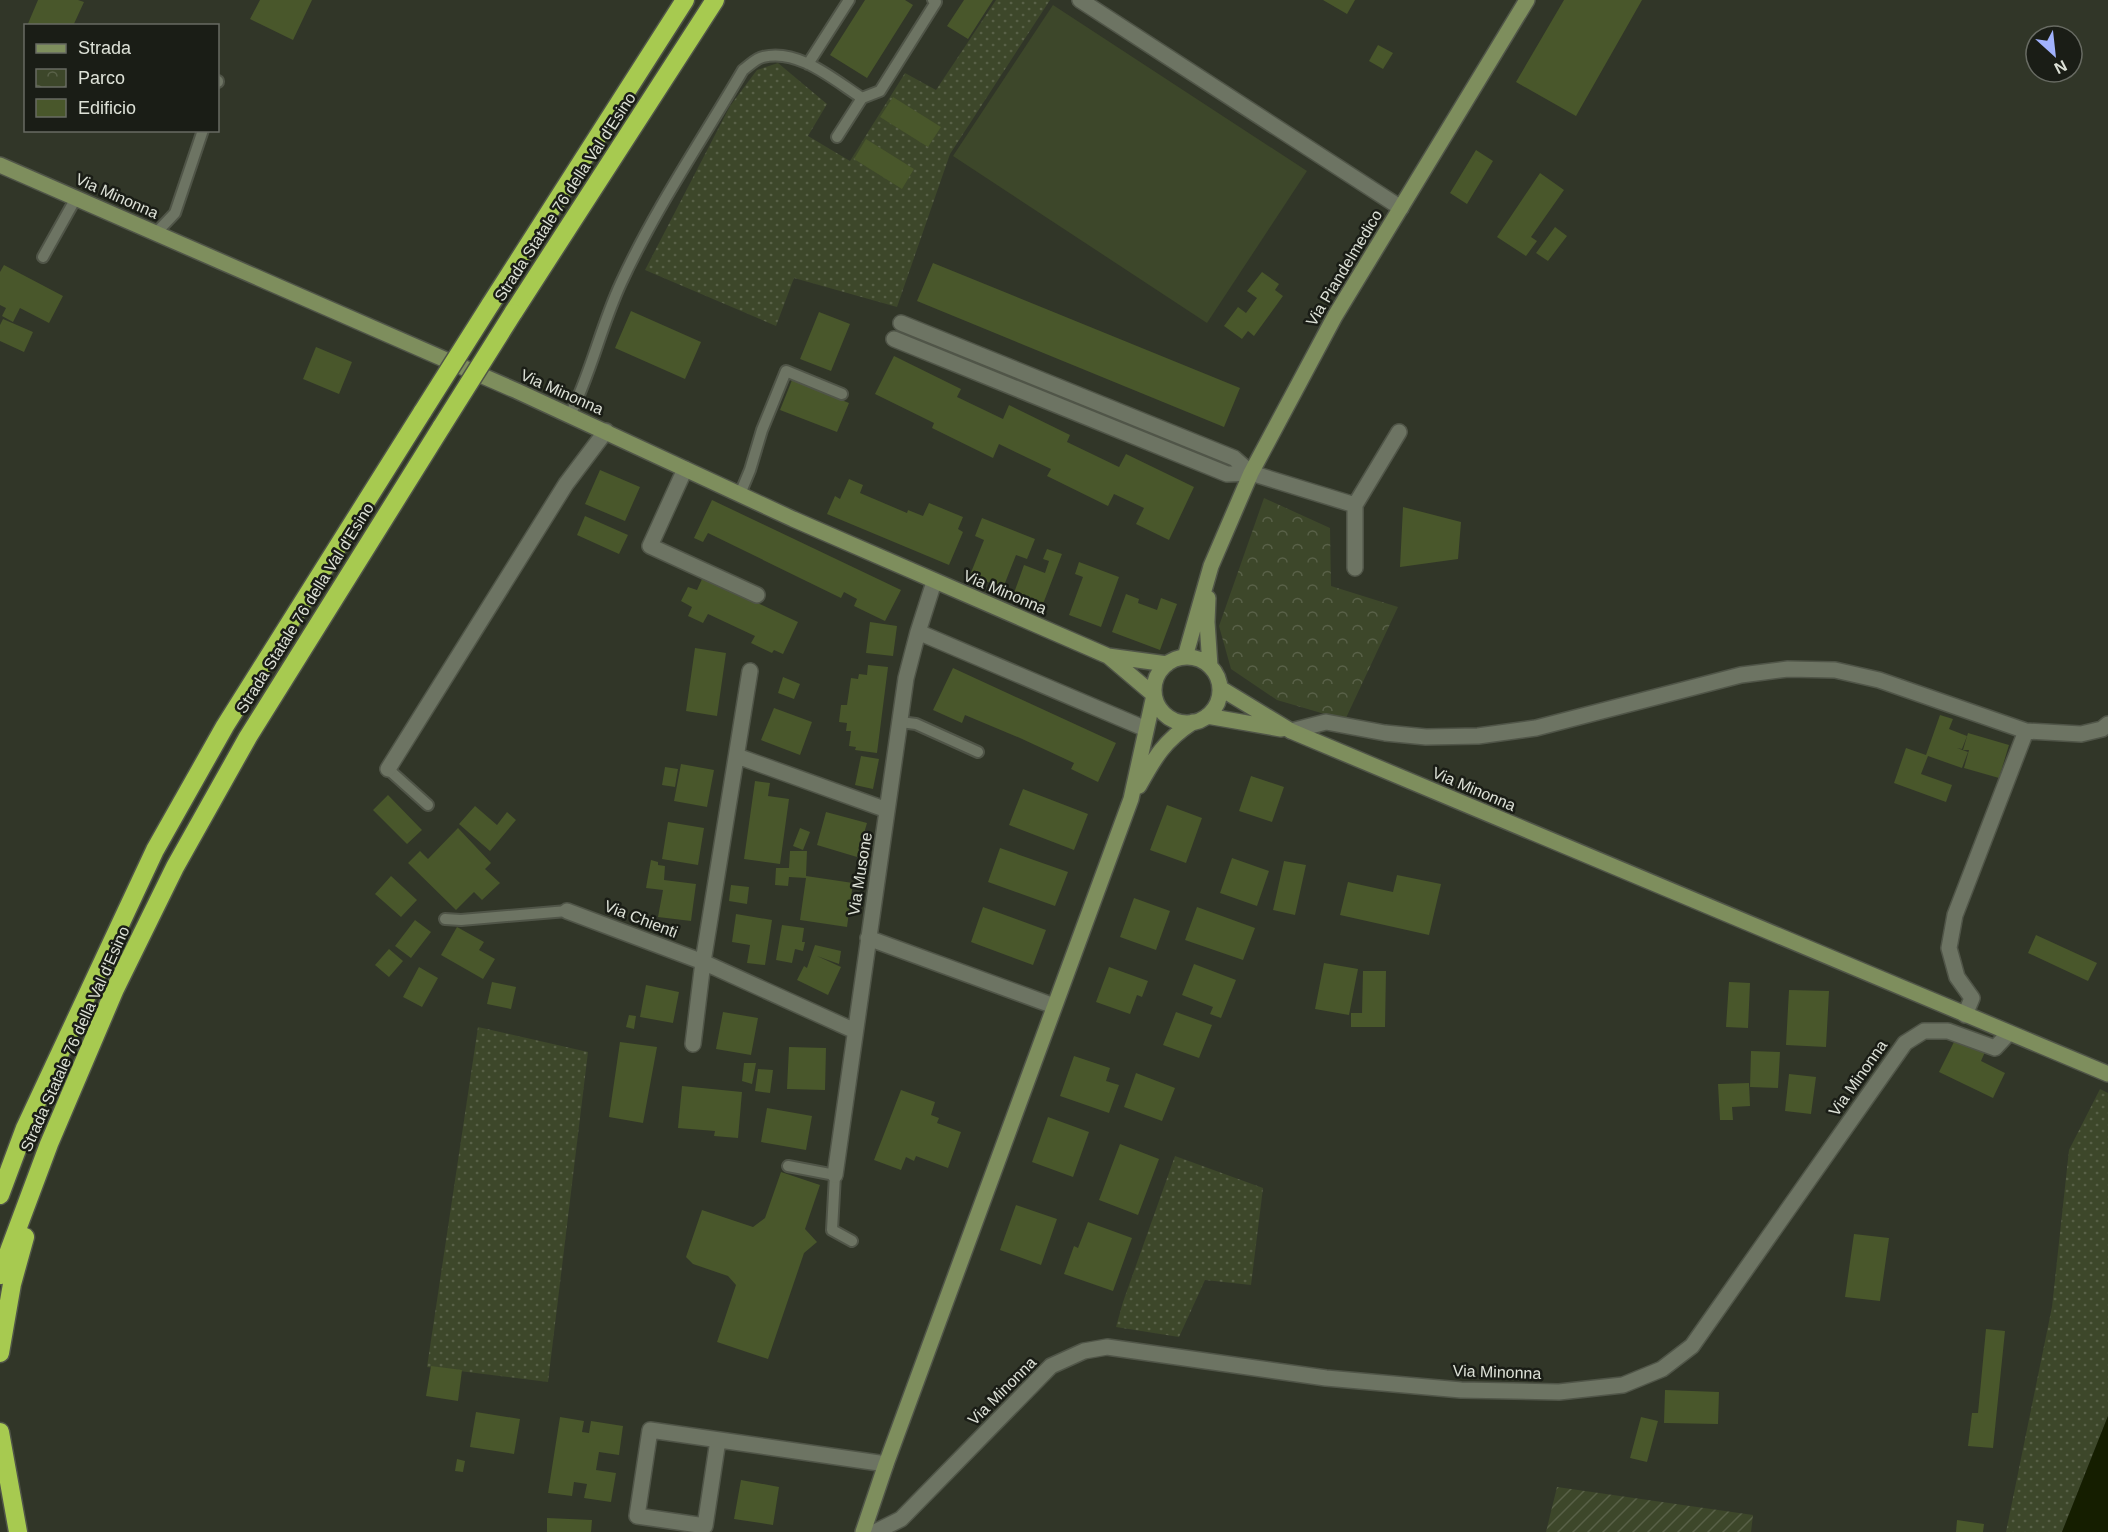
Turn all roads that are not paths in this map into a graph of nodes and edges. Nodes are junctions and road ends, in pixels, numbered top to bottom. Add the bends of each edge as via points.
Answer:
1 (685, 0) edge
2 (715, 0) edge
3 (849, 0) edge
4 (933, 0) edge
5 (1080, 0) edge
6 (1527, 0) edge
7 (808, 64) junction
8 (862, 98) junction
9 (202, 132) edge
10 (837, 137) dead end
11 (0, 165) edge
12 (76, 198) junction
13 (1401, 208) junction
14 (156, 233) junction
15 (43, 257) dead end
16 (901, 322) dead end
17 (894, 339) dead end
18 (842, 394) dead end
19 (570, 415) junction
20 (606, 431) junction
21 (1399, 432) dead end
22 (685, 469) junction
23 (1251, 473) junction
24 (740, 494) junction
25 (1355, 505) junction
26 (1211, 566) junction
27 (1355, 568) dead end
28 (934, 582) junction
29 (757, 595) dead end
30 (918, 632) junction
31 (1108, 656) junction
32 (1185, 657) junction
33 (1167, 664) junction
34 (1210, 666) junction
35 (750, 671) dead end
36 (1220, 688) junction
37 (1154, 695) junction
38 (1200, 719) junction
39 (900, 722) junction
40 (2108, 724) edge
41 (1146, 729) junction
42 (1291, 731) junction
43 (2026, 731) junction
44 (978, 752) dead end
45 (737, 756) junction
46 (388, 769) joint
47 (1131, 799) junction
48 (428, 805) dead end
49 (887, 810) junction
50 (567, 911) joint
51 (445, 919) dead end
52 (868, 938) junction
53 (703, 962) junction
54 (115, 990) junction
55 (1054, 1006) junction
56 (1965, 1015) junction
57 (855, 1031) junction
58 (2009, 1033) junction
59 (693, 1044) dead end
60 (2108, 1074) edge
61 (788, 1166) dead end
62 (835, 1175) junction
63 (0, 1195) edge
64 (852, 1241) dead end
65 (0, 1275) edge
66 (0, 1353) edge
67 (0, 1432) edge
68 (718, 1440) junction
69 (886, 1464) junction
70 (18, 1532) edge
71 (863, 1532) edge
72 (875, 1532) edge

1 - 63 highway, Strada Statale 76 della Val d'Esino, bridge via 225,726 155,850 25,1128
2 - 54 highway, Strada Statale 76 della Val d'Esino, bridge via 513,313 248,737 175,867
3 - 7 lane
4 - 8 lane via 936,2 880,91
5 - 13 street
6 - 13 main road, Via Piandelmedico
7 - 8 lane
7 - 19 lane via 782,55 761,57 743,70 640,244
8 - 10 lane
9 - 14 lane via 175,213
11 - 12 main road, Via Minonna
12 - 14 main road, Via Minonna
12 - 15 lane
13 - 23 main road, Via Piandelmedico via 1335,316
14 - 19 main road, Via Minonna
16 - 23 street via 1234,458
17 - 23 street via 1227,474
18 - 24 lane via 786,370
19 - 20 main road, Via Minonna
20 - 22 main road, Via Minonna
20 - 46 street via 566,484
21 - 25 street
22 - 24 main road, Via Minonna
22 - 29 street via 650,546
23 - 25 street
23 - 26 main road, Via Piandelmedico
24 - 28 main road, Via Minonna
25 - 27 street
26 - 32 main road, Via Piandelmedico
26 - 34 main road, Via Piandelmedico via 1207,622
28 - 30 street, Via Musone
28 - 31 main road, Via Minonna
30 - 39 street, Via Musone
30 - 41 street
31 - 33 main road, Via Minonna
31 - 37 main road, Via Minonna
32 - 33 main road, Via Minonna
32 - 34 main road via 1194,657
33 - 37 main road via 1156,678
34 - 36 main road
35 - 45 street
36 - 38 main road via 1214,708
36 - 42 main road, Via Minonna
37 - 38 main road, Via Minonna via 1168,717 1184,723
37 - 41 main road
38 - 42 main road, Via Minonna
38 - 47 main road via 1179,731 1159,750
39 - 44 lane via 916,724
39 - 49 street, Via Musone
40 - 43 street via 2081,734
41 - 47 main road
42 - 43 street via 1326,722 1426,737 1479,736 1536,728 1741,675 1788,669 1835,670 1879,680
42 - 56 main road, Via Minonna
43 - 56 street via 1955,915 1949,948 1957,976 1972,998
45 - 49 street
45 - 53 street
46 - 48 lane
47 - 55 main road
49 - 52 street, Via Musone
50 - 51 lane
50 - 53 street, Via Chienti
52 - 55 street
52 - 57 street, Via Musone
53 - 57 street, Via Chienti
53 - 59 street
54 - 65 highway, Strada Statale 76 della Val d'Esino via 49,1144
54 - 66 highway via 33,1210 12,1284
55 - 69 main road
56 - 58 main road, Via Minonna
57 - 62 street, Via Musone
58 - 60 main road, Via Minonna
58 - 72 street, Via Minonna via 1995,1048 1948,1030 1924,1031 1905,1043 1692,1346 1662,1369 1623,1384 1559,1392 1461,1390 1326,1378 1107,1347 1084,1351 1051,1366 901,1519
61 - 62 lane
62 - 64 lane via 832,1230
67 - 70 highway
68 - 68 street via 650,1430 637,1516 705,1526
68 - 69 street
69 - 71 main road

